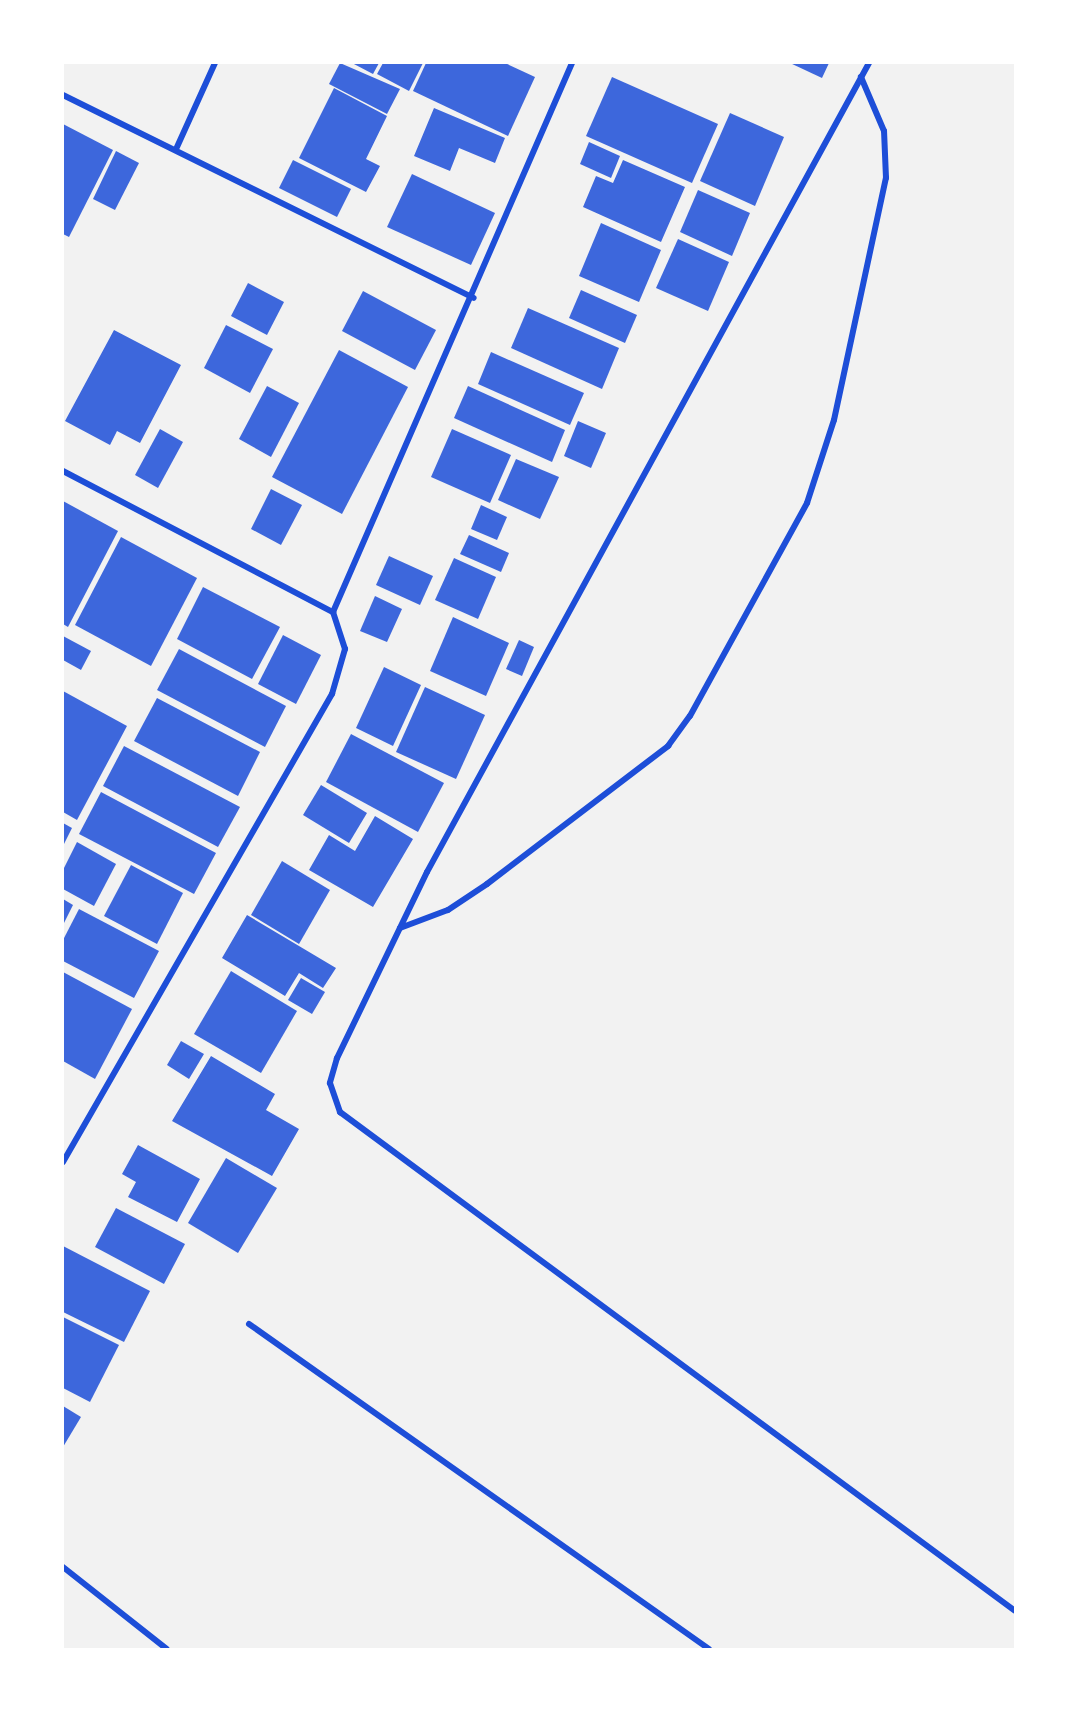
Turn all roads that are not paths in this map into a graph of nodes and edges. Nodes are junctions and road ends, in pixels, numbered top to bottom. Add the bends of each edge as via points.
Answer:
1 (215, 63) edge
2 (572, 63) edge
3 (869, 63) edge
4 (861, 77) junction
5 (63, 95) edge
6 (177, 147) junction
7 (473, 298) junction
8 (63, 471) edge
9 (333, 612) junction
10 (399, 928) junction
11 (63, 1162) edge
12 (249, 1324) dead end
13 (63, 1567) edge
14 (1015, 1611) edge
15 (167, 1649) edge
16 (709, 1649) edge

1 - 6 street
2 - 7 street
3 - 4 street
4 - 10 street
4 - 10 street via 884,131 886,178 832,431 807,503 690,716 668,746 487,884 448,910
5 - 6 street
6 - 7 street
7 - 9 street
8 - 9 street
9 - 11 street via 345,649 332,694
10 - 14 street via 337,1058 330,1083 340,1112
12 - 16 street
13 - 15 street

